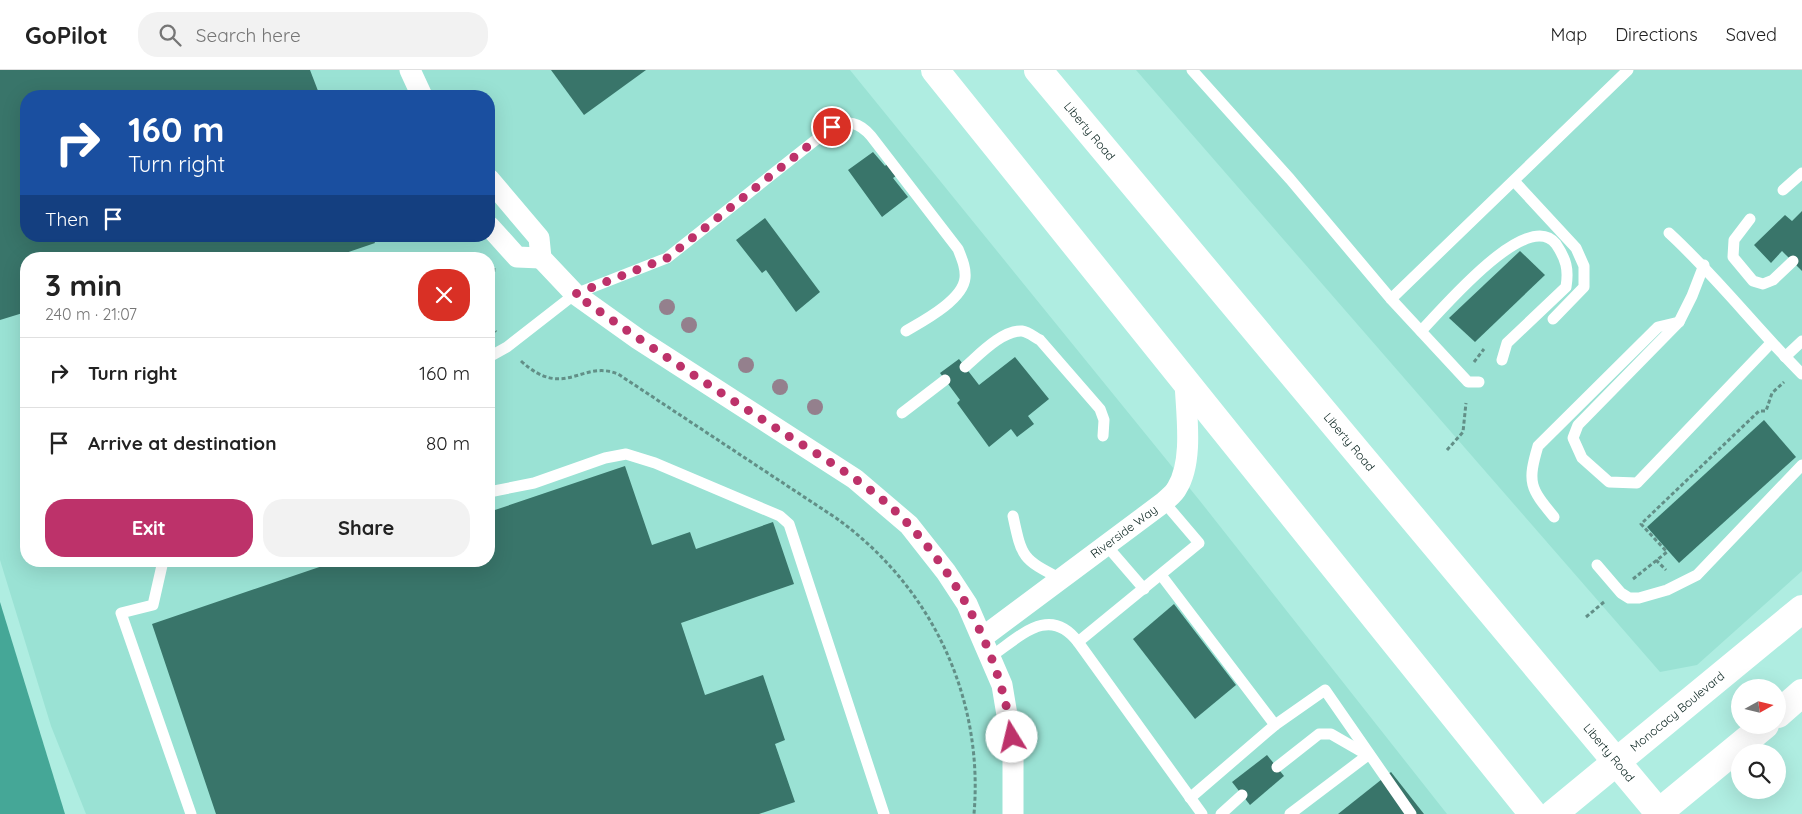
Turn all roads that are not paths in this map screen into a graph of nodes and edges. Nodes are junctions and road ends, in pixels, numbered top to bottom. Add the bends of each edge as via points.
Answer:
1 (410, 70) edge
2 (934, 70) edge
3 (1038, 70) edge
4 (1192, 70) edge
5 (1628, 70) edge
6 (419, 90) edge
7 (1802, 172) edge
8 (1514, 181) junction
9 (495, 186) edge
10 (1783, 190) dead end
11 (1750, 219) dead end
12 (495, 233) edge
13 (1669, 233) dead end
14 (542, 258) junction
15 (1793, 261) dead end
16 (1704, 265) junction
17 (575, 294) junction
18 (1391, 299) junction
19 (1553, 319) dead end
20 (1678, 322) junction
21 (906, 331) dead end
22 (1421, 331) junction
23 (1802, 341) edge
24 (1771, 343) junction
25 (495, 354) edge
26 (1786, 357) junction
27 (1502, 360) dead end
28 (965, 367) dead end
29 (1800, 372) edge
30 (945, 380) dead end
31 (1185, 381) junction
32 (1479, 382) dead end
33 (902, 413) dead end
34 (1103, 436) dead end
35 (1802, 465) edge
36 (495, 491) edge
37 (1164, 502) junction
38 (1013, 516) dead end
39 (1554, 517) dead end
40 (1106, 545) junction
41 (1597, 565) dead end
42 (162, 567) edge
43 (1161, 575) junction
44 (1061, 579) junction
45 (1144, 588) junction
46 (1802, 609) edge
47 (1078, 642) junction
48 (987, 647) junction
49 (1802, 693) edge
50 (1786, 707) edge
51 (1275, 725) junction
52 (1754, 734) edge
53 (1368, 755) junction
54 (1616, 762) junction
55 (1277, 767) dead end
56 (1242, 796) dead end
57 (1190, 798) junction
58 (192, 814) edge
59 (884, 814) edge
60 (1014, 814) edge
61 (1202, 814) edge
62 (1221, 814) edge
63 (1290, 814) edge
64 (1411, 814) edge
65 (1533, 814) edge
66 (1553, 814) edge
67 (1658, 814) edge

1 - 6 street
2 - 31 main road
3 - 54 main road, Liberty Road
4 - 18 lane
5 - 8 lane
7 - 10 lane
8 - 18 lane
8 - 19 lane via 1576,248 1584,266 1584,287
9 - 14 street via 539,238
11 - 15 lane via 1734,240 1732,257 1752,280 1762,284 1773,280
12 - 14 street via 516,257
13 - 16 lane
14 - 17 street
16 - 20 lane
16 - 24 lane
17 - 21 lane via 667,258 832,127 845,122 857,123 871,136 958,249 965,266 963,288 932,315
17 - 25 lane
17 - 48 street via 855,479 909,525 967,604
18 - 22 lane
20 - 24 lane via 1578,425 1574,438 1582,458 1609,482 1637,483
20 - 39 lane via 1658,327 1538,446 1530,471 1534,493
22 - 27 lane via 1495,257 1518,241 1539,236 1552,240 1565,257 1566,287 1507,343
22 - 32 lane via 1468,382
23 - 26 lane
24 - 26 lane
26 - 29 lane
28 - 34 lane via 1009,334 1029,333 1040,340 1100,409 1104,420
30 - 33 lane
31 - 37 street, Riverside Way via 1185,472 1176,490
31 - 65 main road
35 - 41 lane via 1697,575 1668,590 1629,598
36 - 59 lane via 534,483 626,454 780,516 789,524
37 - 40 street, Riverside Way
37 - 43 lane via 1199,543
38 - 44 lane via 1021,550 1028,561
40 - 44 street, Riverside Way
40 - 45 lane
42 - 58 lane via 153,605 121,613
43 - 45 lane
43 - 51 lane
44 - 48 street, Riverside Way
45 - 47 lane
46 - 54 main road, Monocacy Boulevard
47 - 48 lane via 1065,628 1041,624
47 - 57 lane
48 - 60 street via 1002,685 1010,722 1015,770
49 - 50 main road
51 - 53 lane via 1325,690
51 - 57 lane
52 - 67 main road
53 - 55 lane via 1331,734 1319,734
53 - 63 lane
53 - 64 lane
54 - 66 main road, Monocacy Boulevard
54 - 67 main road, Liberty Road
56 - 62 lane
57 - 61 lane

